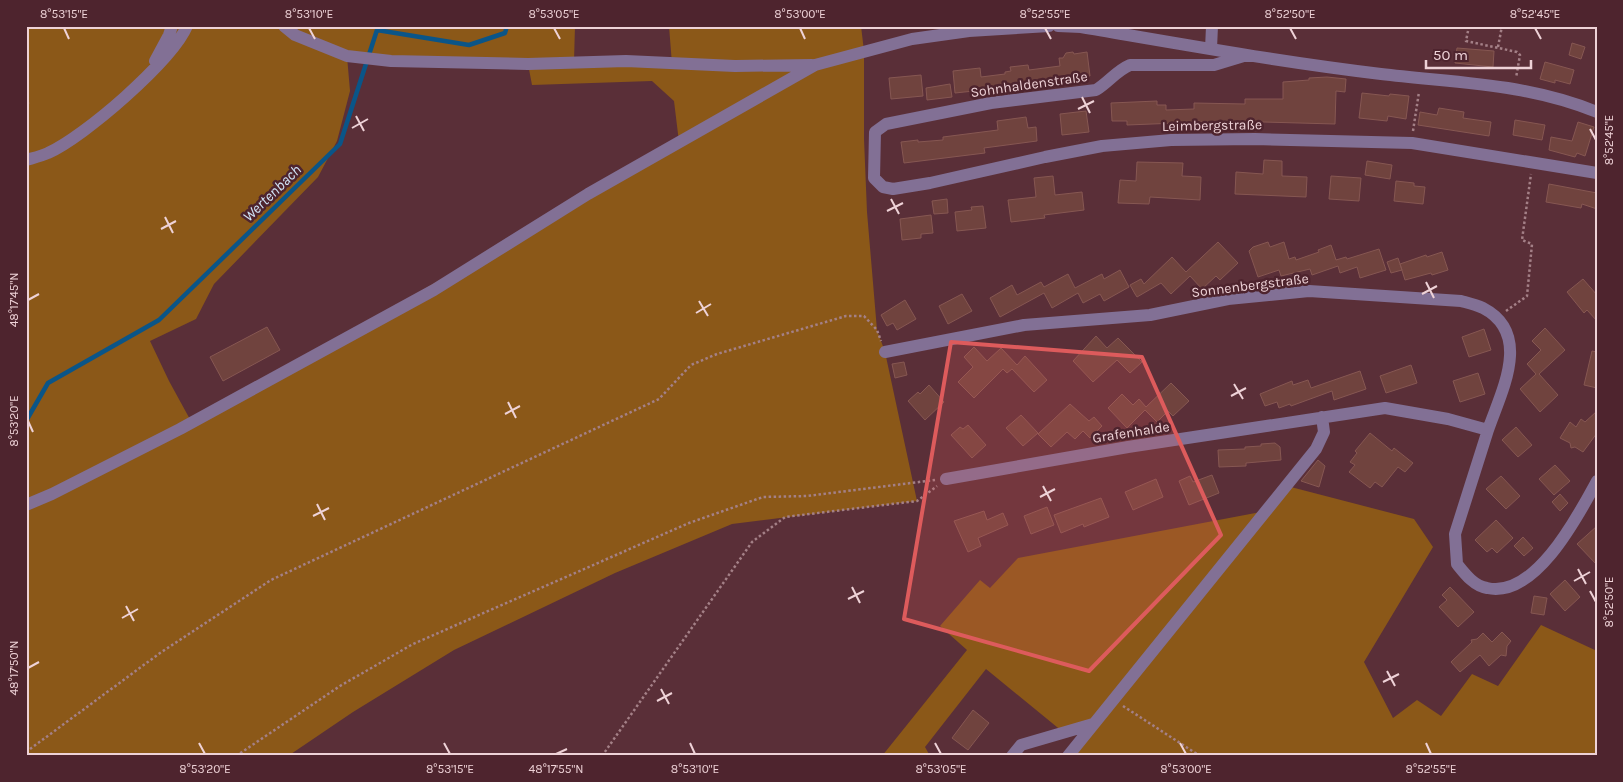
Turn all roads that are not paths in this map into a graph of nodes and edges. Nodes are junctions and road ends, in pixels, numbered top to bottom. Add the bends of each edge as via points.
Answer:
1 (172, 26) edge
2 (187, 26) edge
3 (284, 26) edge
4 (1050, 26) edge
5 (1058, 26) edge
6 (1212, 26) edge
7 (1211, 49) junction
8 (1247, 55) junction
9 (815, 65) junction
10 (141, 81) junction
11 (1597, 112) edge
12 (874, 138) joint
13 (26, 160) edge
14 (1597, 173) edge
15 (885, 352) road end
16 (1322, 417) junction
17 (1488, 430) junction
18 (946, 479) road end
19 (1597, 481) edge
20 (26, 505) edge
21 (1094, 724) junction
22 (1012, 756) edge
23 (1068, 756) edge

1 - 10 street via 160,53
2 - 10 street via 182,38 164,60
3 - 9 street via 295,35 347,56 391,61
4 - 9 street via 969,31 912,39
5 - 7 street
6 - 7 street
7 - 8 street
8 - 11 street via 1381,74 1498,85
8 - 12 street, Sohnhaldenstraße via 1214,65 1130,65 1120,69 1096,90 991,102 886,124 875,132
9 - 20 street via 588,194 434,290 180,429
10 - 13 street via 75,137 49,153
12 - 14 street, Leimbergstraße via 874,178 883,187 893,189 930,184 1045,157 1171,140 1412,143
15 - 17 street, Sonnenbergstraße via 1024,325 1150,315 1228,300 1309,291 1461,301 1482,308 1497,318 1510,344 1512,358
16 - 17 street via 1385,408
16 - 18 street, Grafenhalde
16 - 21 street via 1324,432 1316,449
17 - 19 street via 1455,534 1457,564 1476,584 1501,589 1514,586 1539,568
21 - 22 street via 1021,744
21 - 23 street

